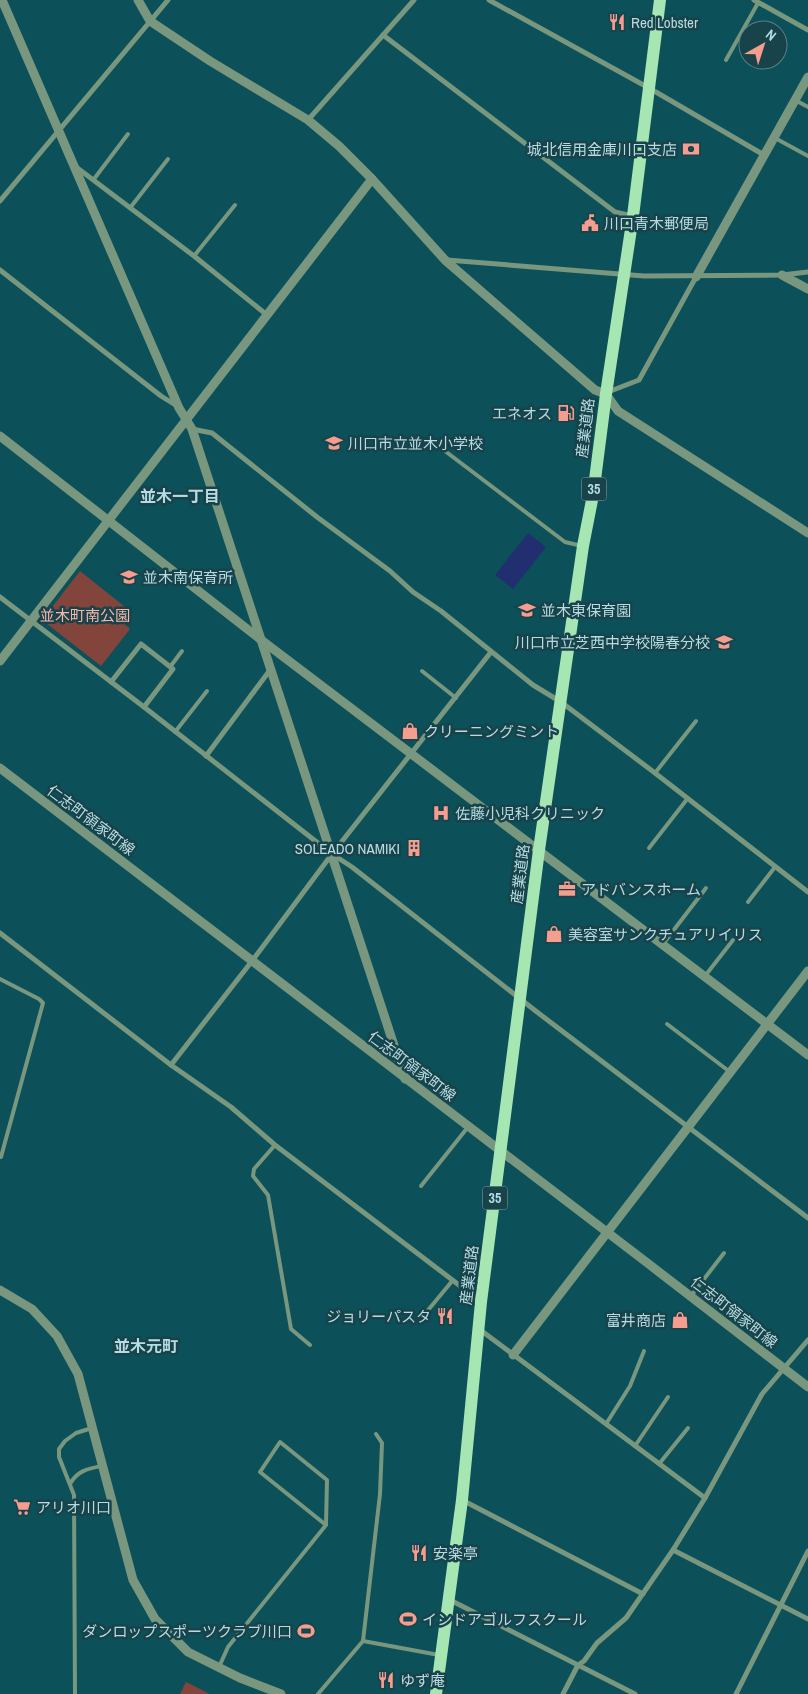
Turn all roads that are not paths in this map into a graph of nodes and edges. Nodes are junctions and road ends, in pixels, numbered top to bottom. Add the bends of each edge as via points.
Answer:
1 (2, 0) edge
2 (138, 0) edge
3 (168, 0) edge
4 (414, 0) edge
5 (489, 0) edge
6 (660, 0) edge
7 (756, 1) edge
8 (150, 21) junction
9 (808, 30) edge
10 (383, 35) junction
11 (726, 60) dead end
12 (808, 77) edge
13 (649, 88) junction
14 (795, 100) junction
15 (808, 107) edge
16 (308, 120) junction
17 (58, 130) junction
18 (128, 134) dead end
19 (774, 138) junction
20 (764, 155) junction
21 (808, 156) edge
22 (168, 160) dead end
23 (74, 165) junction
24 (94, 179) junction
25 (372, 179) junction
26 (0, 201) edge
27 (235, 205) dead end
28 (130, 208) junction
29 (632, 216) junction
30 (194, 256) junction
31 (445, 260) junction
32 (0, 270) edge
33 (808, 272) edge
34 (624, 275) junction
35 (782, 275) junction
36 (696, 276) junction
37 (808, 289) edge
38 (267, 315) junction
39 (606, 394) junction
40 (179, 408) junction
41 (187, 420) junction
42 (192, 429) junction
43 (0, 436) edge
44 (445, 451) dead end
45 (109, 520) junction
46 (808, 533) edge
47 (583, 546) junction
48 (0, 597) edge
49 (31, 621) junction
50 (260, 639) junction
51 (182, 652) dead end
52 (491, 652) junction
53 (0, 661) edge
54 (170, 667) junction
55 (270, 670) junction
56 (422, 671) dead end
57 (111, 682) junction
58 (207, 691) dead end
59 (456, 698) junction
60 (561, 702) junction
61 (144, 707) junction
62 (696, 721) dead end
63 (175, 732) junction
64 (412, 754) junction
65 (206, 756) junction
66 (0, 768) edge
67 (655, 773) junction
68 (688, 798) junction
69 (649, 848) dead end
70 (539, 850) junction
71 (332, 854) junction
72 (775, 867) junction
73 (706, 888) dead end
74 (808, 892) edge
75 (748, 902) dead end
76 (0, 933) edge
77 (733, 940) dead end
78 (663, 944) junction
79 (252, 962) junction
80 (808, 971) edge
81 (705, 976) junction
82 (0, 979) edge
83 (520, 999) junction
84 (667, 1024) dead end
85 (767, 1024) junction
86 (808, 1055) edge
87 (171, 1065) junction
88 (730, 1072) junction
89 (406, 1079) junction
90 (468, 1126) junction
91 (688, 1128) junction
92 (275, 1145) junction
93 (501, 1150) junction
94 (1, 1157) edge
95 (421, 1186) dead end
96 (808, 1218) edge
97 (608, 1232) junction
98 (724, 1253) dead end
99 (453, 1280) junction
100 (0, 1290) edge
101 (691, 1296) junction
102 (482, 1302) junction
103 (424, 1315) dead end
104 (478, 1329) junction
105 (808, 1340) edge
106 (310, 1345) dead end
107 (644, 1351) dead end
108 (514, 1355) junction
109 (783, 1368) junction
110 (808, 1387) edge
111 (668, 1397) dead end
112 (606, 1424) junction
113 (92, 1428) junction
114 (688, 1428) dead end
115 (376, 1434) dead end
116 (635, 1446) junction
117 (659, 1464) junction
118 (102, 1465) junction
119 (70, 1484) junction
120 (705, 1498) junction
121 (462, 1500) junction
122 (326, 1524) junction
123 (673, 1550) junction
124 (808, 1551) edge
125 (643, 1594) junction
126 (450, 1600) junction
127 (781, 1605) junction
128 (808, 1619) edge
129 (363, 1641) junction
130 (442, 1656) junction
131 (578, 1666) junction
132 (219, 1667) junction
133 (75, 1694) edge
134 (281, 1694) edge
135 (318, 1694) edge
136 (436, 1694) edge
137 (562, 1694) edge
138 (635, 1694) edge
139 (736, 1694) edge

1 - 17 street
2 - 8 street
3 - 8 street
4 - 10 street
5 - 13 street
6 - 13 main road, 産業道路 / 35
7 - 9 street
7 - 11 lane
8 - 16 street via 210,62
8 - 17 street
10 - 16 street
10 - 29 street via 614,212
12 - 14 street
13 - 20 street
13 - 29 main road, 産業道路 / 35
14 - 15 lane
14 - 19 street
16 - 25 street
17 - 23 street
17 - 26 street
18 - 24 lane
19 - 20 street
19 - 21 lane
20 - 36 street
22 - 28 lane
23 - 24 street
23 - 40 street
24 - 28 street
25 - 31 street
25 - 38 street
27 - 30 lane
28 - 30 street
29 - 34 main road, 産業道路 / 35
30 - 38 street
31 - 34 street
31 - 39 street via 595,390
32 - 40 street
33 - 35 street
34 - 36 street
34 - 39 main road, 産業道路 / 35
35 - 36 street
35 - 37 street
36 - 39 street via 639,380
38 - 41 street
39 - 46 street via 618,411
39 - 47 main road, 産業道路 / 35
40 - 41 street
41 - 42 street
41 - 45 street
42 - 50 street
42 - 52 street via 212,434
43 - 45 street
44 - 47 lane via 565,542
45 - 49 street
45 - 50 street
47 - 60 main road, 産業道路 / 35
48 - 49 street
49 - 53 street
49 - 57 street
50 - 55 street
50 - 64 street
51 - 54 lane
52 - 59 street
52 - 60 street
54 - 57 street via 141,644
54 - 61 street via 173,669
55 - 65 street
55 - 71 street
56 - 59 lane
57 - 61 street
58 - 63 lane
59 - 64 street
60 - 67 street
60 - 70 main road, 産業道路 / 35
61 - 63 street
62 - 67 lane
63 - 65 street
64 - 70 street
64 - 71 street
65 - 71 street
66 - 79 street, 仁志町領家町線
67 - 68 street
68 - 69 lane
68 - 72 street
70 - 78 street
70 - 83 main road, 産業道路 / 35
71 - 79 street
71 - 83 street
71 - 89 street
72 - 74 street
72 - 75 lane
73 - 78 lane
76 - 87 street
77 - 81 lane
78 - 81 street
79 - 87 street
79 - 89 street, 仁志町領家町線
80 - 85 street
81 - 85 street
82 - 94 lane via 43,1003
83 - 91 street
83 - 93 main road, 産業道路 / 35
84 - 88 lane
85 - 86 street
85 - 88 street
87 - 92 street via 230,1107
88 - 91 street
89 - 90 street, 仁志町領家町線
90 - 93 street, 仁志町領家町線
90 - 95 lane
91 - 96 street
91 - 97 street
92 - 99 street
92 - 106 lane via 254,1169 253,1176 268,1195 291,1329
93 - 97 street, 仁志町領家町線
93 - 102 main road, 産業道路 / 35
97 - 101 street, 仁志町領家町線
97 - 108 street
98 - 101 lane
99 - 102 street
99 - 103 lane
100 - 113 street via 32,1309 57,1336 78,1374
101 - 109 street, 仁志町領家町線
102 - 104 main road, 産業道路 / 35
104 - 108 street
104 - 121 main road, 産業道路 / 35
105 - 109 street
107 - 112 lane via 630,1386
108 - 112 street
109 - 110 street, 仁志町領家町線
109 - 120 street via 762,1394
111 - 116 lane
112 - 116 street
113 - 118 street
113 - 119 lane via 76,1433 59,1449 59,1458
114 - 117 lane
115 - 129 lane via 382,1443 380,1494
116 - 117 street
117 - 120 street
118 - 119 lane via 76,1474
118 - 132 street via 133,1580 155,1619 188,1652
119 - 133 lane via 74,1495
120 - 123 street
121 - 125 street
121 - 126 main road, 産業道路 / 35
122 - 122 lane via 260,1472 280,1442 327,1480
122 - 132 lane via 228,1647
123 - 125 street
123 - 127 street
124 - 127 street
125 - 131 street via 626,1618 597,1643
126 - 130 main road, 産業道路 / 35
126 - 131 street
127 - 128 street
127 - 139 street
129 - 130 lane
129 - 135 lane
130 - 136 main road, 産業道路 / 35
131 - 137 street
131 - 138 street
132 - 134 street

